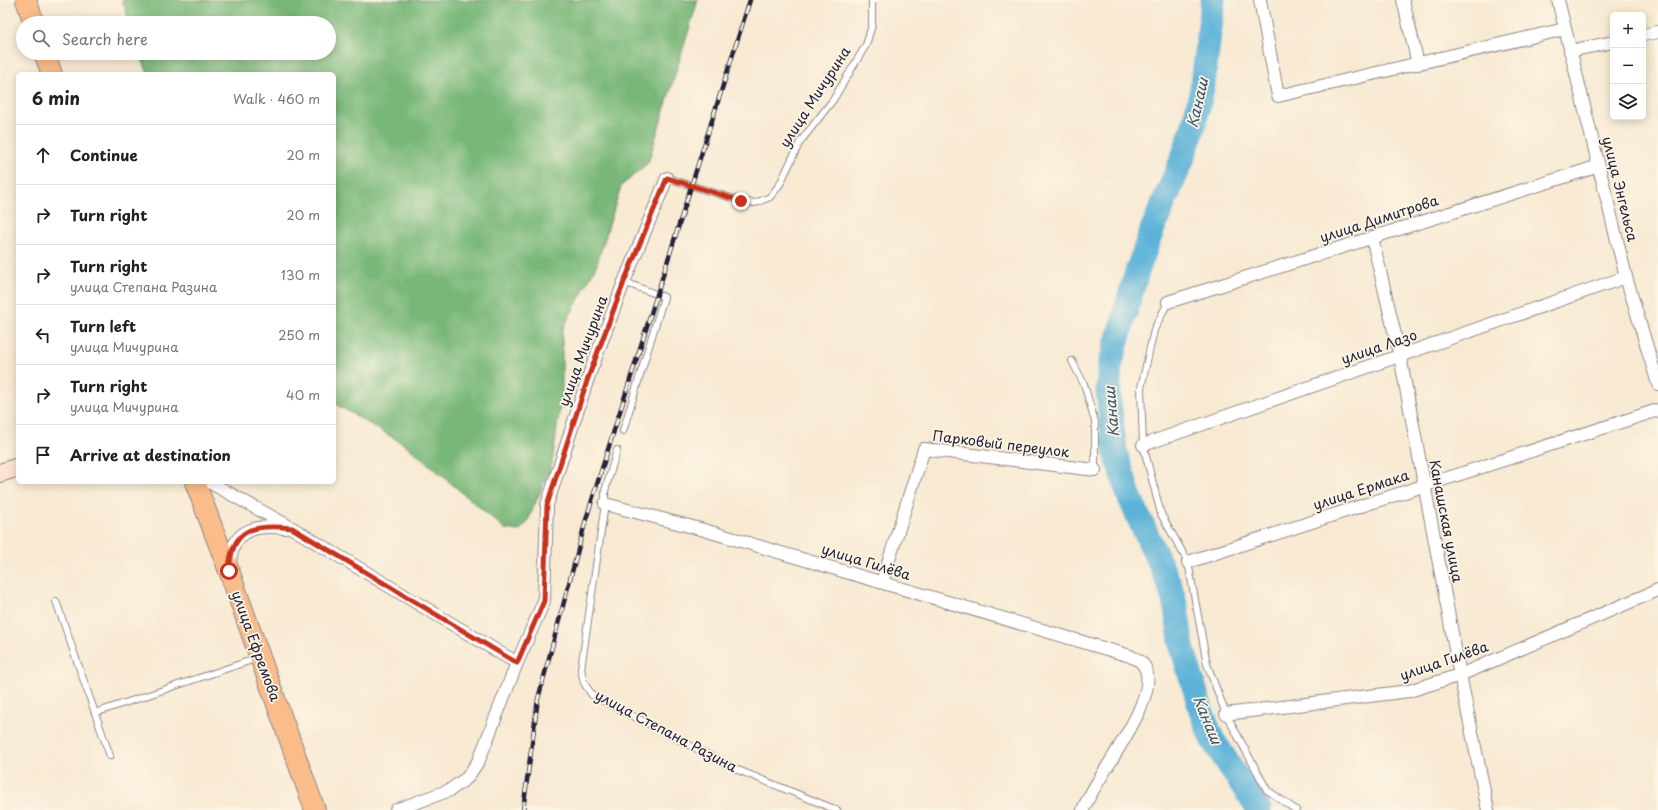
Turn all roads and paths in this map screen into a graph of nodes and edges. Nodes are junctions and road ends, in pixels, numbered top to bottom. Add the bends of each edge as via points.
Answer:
1 (26, 0) edge
2 (872, 0) edge
3 (1260, 0) edge
4 (1404, 0) edge
5 (1558, 0) edge
6 (32, 16) edge
7 (1565, 29) junction
8 (1658, 32) edge
9 (1646, 34) edge
10 (1610, 43) edge
11 (1570, 51) junction
12 (47, 60) edge
13 (1418, 64) junction
14 (51, 72) edge
15 (1599, 166) junction
16 (667, 178) joint
17 (1372, 238) junction
18 (1626, 277) junction
19 (624, 282) junction
20 (1168, 302) joint
21 (1400, 356) junction
22 (1072, 361) dead end
23 (1658, 384) edge
24 (1658, 410) edge
25 (623, 431) dead end
26 (1142, 445) junction
27 (617, 450) dead end
28 (1095, 470) joint
29 (196, 484) edge
30 (213, 484) edge
31 (1424, 485) junction
32 (605, 504) junction
33 (292, 528) junction
34 (1188, 562) junction
35 (229, 571) junction
36 (882, 582) junction
37 (1658, 590) edge
38 (56, 601) dead end
39 (260, 657) junction
40 (517, 663) junction
41 (1460, 674) junction
42 (95, 713) junction
43 (1226, 714) junction
44 (110, 756) dead end
45 (315, 810) edge
46 (396, 810) edge
47 (837, 810) edge
48 (1083, 810) edge
49 (1296, 810) edge
50 (1488, 810) edge

1 - 6 main road
2 - 16 lane, улица Мичурина via 872,25 866,45 833,100 800,142 780,184 770,197 755,202 741,201
3 - 13 street via 1278,96
4 - 13 street
5 - 7 street, улица Энгельса
7 - 11 street, улица Энгельса
7 - 13 street
8 - 9 street
10 - 11 street
11 - 15 street, улица Энгельса
12 - 14 main road
15 - 17 street, улица Димитрова
15 - 18 street, улица Энгельса
16 - 19 street, улица Мичурина
17 - 20 street, улица Димитрова
17 - 21 street, Канашская улица
18 - 21 street, улица Лазо
18 - 23 street, улица Энгельса
19 - 25 lane via 664,297
19 - 40 street, улица Мичурина via 588,378 547,505 544,601
20 - 26 lane via 1154,330 1141,388
21 - 26 street, улица Лазо
21 - 31 street, Канашская улица
22 - 28 lane via 1084,384 1095,422
24 - 31 street, улица Ермака
26 - 34 lane via 1161,514
27 - 32 lane, улица Степана Разина via 605,491
28 - 36 street, Парковый переулок via 924,450
29 - 35 main road, улица Ефремова
30 - 33 street
31 - 34 street, улица Ермака
31 - 41 street, Канашская улица
32 - 36 street, улица Гилёва
32 - 47 lane, улица Степана Разина via 581,669 584,683 592,695 738,770
33 - 35 street via 269,526 243,533 234,543
33 - 40 street
34 - 43 lane via 1207,664
35 - 39 main road, улица Ефремова
36 - 48 street, улица Гилёва via 1130,656 1141,662 1146,672 1148,688 1131,729 1097,780
37 - 41 street, улица Гилёва
38 - 42 lane
39 - 42 lane
39 - 45 main road, улица Ефремова
40 - 46 street, улица Мичурина via 479,760 467,778 450,790
41 - 43 street, улица Гилёва via 1409,692
41 - 50 street, Канашская улица
42 - 44 lane
43 - 49 lane via 1267,790

